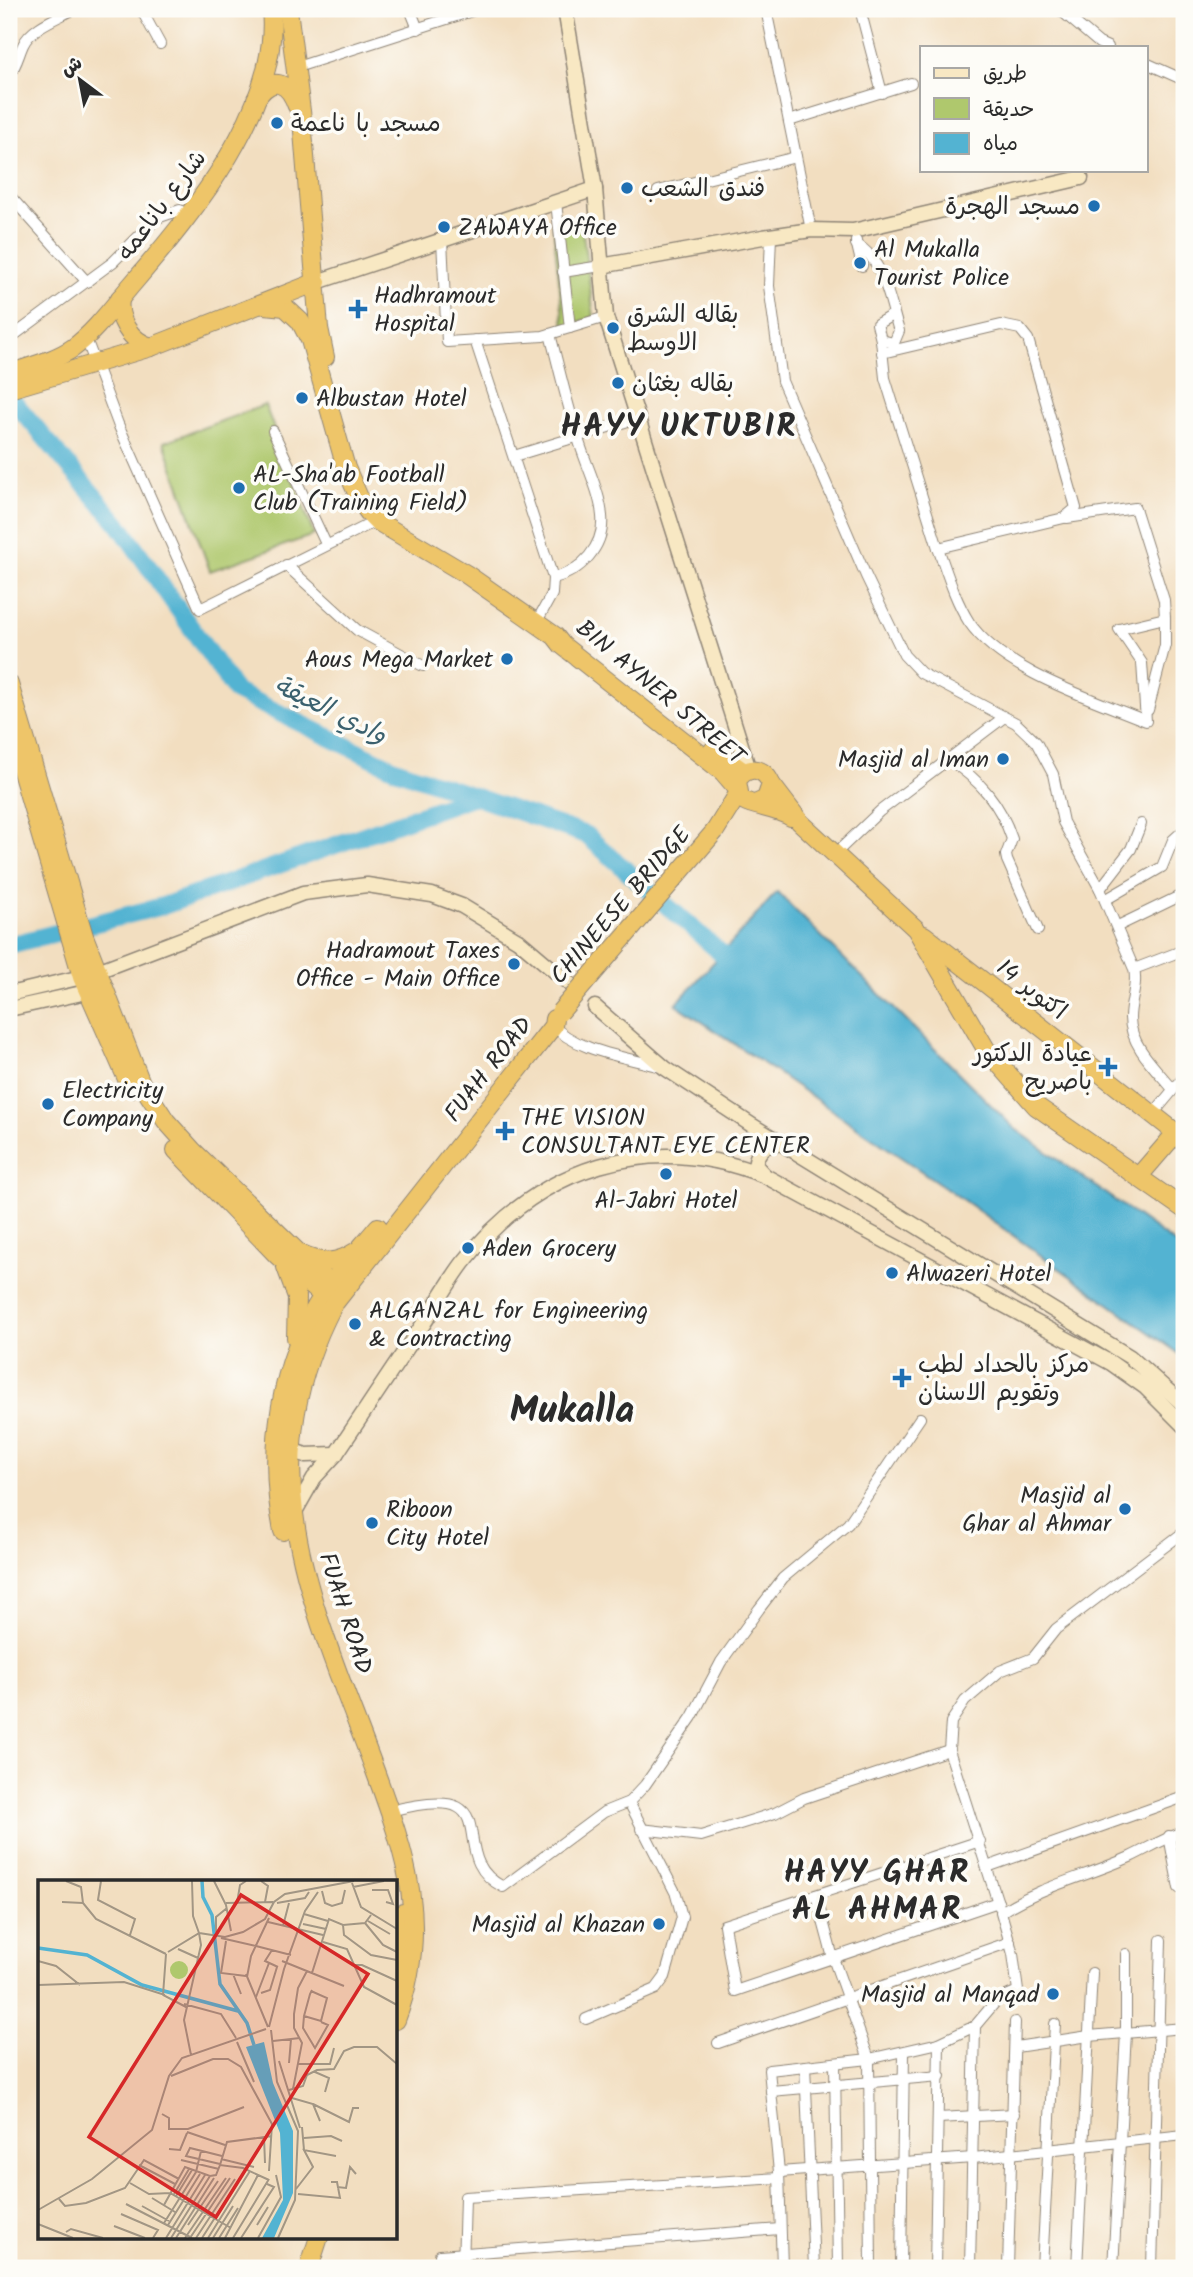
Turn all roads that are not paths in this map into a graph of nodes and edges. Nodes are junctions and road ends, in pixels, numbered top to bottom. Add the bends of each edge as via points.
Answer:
1 (74, 9) edge
2 (141, 9) edge
3 (271, 9) edge
4 (288, 9) edge
5 (411, 9) edge
6 (478, 9) edge
7 (565, 9) edge
8 (766, 9) edge
9 (860, 9) edge
10 (1059, 9) edge
11 (418, 29) junction
12 (160, 44) dead end
13 (1106, 46) edge
14 (1148, 65) edge
15 (294, 68) junction
16 (9, 74) edge
17 (1184, 80) edge
18 (911, 83) dead end
19 (882, 93) junction
20 (250, 109) junction
21 (302, 119) junction
22 (789, 121) junction
23 (796, 157) junction
24 (1081, 178) dead end
25 (594, 189) junction
26 (658, 191) dead end
27 (9, 195) edge
28 (556, 202) junction
29 (180, 210) junction
30 (811, 230) junction
31 (771, 236) junction
32 (855, 238) junction
33 (442, 240) junction
34 (159, 252) junction
35 (601, 265) junction
36 (862, 266) dead end
37 (563, 271) junction
38 (88, 282) junction
39 (317, 282) junction
40 (120, 298) junction
41 (264, 305) junction
42 (894, 314) junction
43 (606, 317) junction
44 (570, 328) junction
45 (551, 334) junction
46 (85, 336) junction
47 (9, 339) edge
48 (475, 340) junction
49 (881, 340) junction
50 (151, 346) junction
51 (882, 353) junction
52 (95, 364) junction
53 (45, 370) junction
54 (9, 374) edge
55 (9, 388) edge
56 (638, 418) junction
57 (273, 431) dead end
58 (577, 437) junction
59 (514, 456) junction
60 (1065, 519) junction
61 (383, 522) junction
62 (326, 544) junction
63 (938, 548) junction
64 (286, 565) junction
65 (553, 578) junction
66 (1165, 618) junction
67 (536, 622) junction
68 (423, 666) dead end
69 (9, 684) edge
70 (1003, 718) junction
71 (1146, 721) junction
72 (9, 727) edge
73 (948, 760) junction
74 (771, 783) junction
75 (745, 789) junction
76 (800, 822) junction
77 (1141, 824) dead end
78 (1184, 830) edge
79 (836, 853) junction
80 (1100, 889) junction
81 (1184, 894) edge
82 (1105, 900) junction
83 (72, 918) junction
84 (1118, 926) junction
85 (916, 929) junction
86 (1038, 930) dead end
87 (1184, 950) edge
88 (1134, 969) junction
89 (93, 982) junction
90 (571, 985) dead end
91 (9, 994) edge
92 (595, 1007) dead end
93 (9, 1009) edge
94 (554, 1020) junction
95 (665, 1068) junction
96 (1184, 1077) edge
97 (1172, 1088) junction
98 (1153, 1114) junction
99 (753, 1126) junction
100 (1180, 1136) edge
101 (784, 1144) junction
102 (728, 1161) junction
103 (765, 1176) junction
104 (1139, 1177) junction
105 (1184, 1209) edge
106 (360, 1248) junction
107 (286, 1253) junction
108 (332, 1295) junction
109 (294, 1350) junction
110 (1184, 1405) edge
111 (920, 1418) dead end
112 (1184, 1426) edge
113 (284, 1448) junction
114 (336, 1454) junction
115 (293, 1517) junction
116 (1183, 1537) edge
117 (949, 1750) junction
118 (1184, 1797) edge
119 (629, 1802) junction
120 (390, 1811) junction
121 (641, 1829) junction
122 (1184, 1832) edge
123 (1169, 1836) junction
124 (980, 1842) junction
125 (987, 1867) junction
126 (1179, 1888) dead end
127 (816, 1895) junction
128 (999, 1907) junction
129 (1161, 1940) dead end
130 (1010, 1942) junction
131 (1126, 1954) dead end
132 (833, 1958) junction
133 (397, 1969) edge
134 (1092, 1973) dead end
135 (848, 1998) junction
136 (399, 2000) edge
137 (586, 2019) dead end
138 (1015, 2022) dead end
139 (1055, 2024) dead end
140 (975, 2026) junction
141 (1184, 2028) edge
142 (1160, 2030) junction
143 (1126, 2033) junction
144 (1089, 2036) junction
145 (1055, 2042) junction
146 (718, 2043) dead end
147 (939, 2043) junction
148 (1016, 2047) junction
149 (904, 2053) junction
150 (869, 2059) junction
151 (835, 2063) junction
152 (805, 2066) junction
153 (940, 2076) junction
154 (904, 2080) junction
155 (869, 2084) junction
156 (836, 2086) junction
157 (807, 2088) junction
158 (771, 2091) junction
159 (1014, 2114) junction
160 (975, 2117) junction
161 (938, 2118) junction
162 (1184, 2135) edge
163 (1156, 2137) junction
164 (1119, 2141) junction
165 (1081, 2146) junction
166 (1051, 2150) junction
167 (1013, 2154) junction
168 (973, 2158) junction
169 (937, 2161) junction
170 (903, 2163) junction
171 (870, 2167) junction
172 (839, 2169) junction
173 (809, 2171) junction
174 (779, 2175) junction
175 (780, 2229) junction
176 (307, 2238) edge
177 (319, 2238) edge
178 (463, 2252) junction
179 (440, 2255) dead end
180 (297, 2268) edge
181 (309, 2268) edge
182 (463, 2268) edge
183 (782, 2268) edge
184 (814, 2268) edge
185 (838, 2268) edge
186 (871, 2268) edge
187 (901, 2268) edge
188 (935, 2268) edge
189 (970, 2268) edge
190 (1009, 2268) edge
191 (1042, 2268) edge
192 (1077, 2268) edge
193 (1113, 2268) edge
194 (1152, 2268) edge

1 - 16 street via 34,32
2 - 12 street
3 - 20 highway, شارع باناعمه via 269,60
4 - 15 highway, BIN AYNER STREET
5 - 11 street
6 - 11 street
7 - 25 main road
8 - 22 street
9 - 19 street
10 - 13 street
11 - 15 street
14 - 17 street
15 - 21 highway, BIN AYNER STREET
18 - 19 street
19 - 22 street
20 - 21 highway via 263,89 278,84 291,93
20 - 29 highway via 235,122
20 - 34 highway, شارع باناعمه via 211,186
21 - 39 highway, BIN AYNER STREET
22 - 23 street
23 - 26 street
23 - 30 street
24 - 32 main road
25 - 28 main road
25 - 35 main road
27 - 38 street
28 - 33 main road
28 - 37 street
29 - 34 highway
29 - 38 street via 157,218
30 - 31 main road
30 - 32 main road
31 - 35 main road
31 - 70 street via 769,286 782,381 904,655 920,673
32 - 36 street
32 - 42 street via 869,251
33 - 39 main road
33 - 48 street via 447,342
34 - 40 highway, شارع باناعمه
35 - 37 street
35 - 43 main road
37 - 44 street
38 - 47 street
39 - 41 highway, شارع باناعمه
39 - 61 highway, BIN AYNER STREET via 319,328 331,383 361,482
40 - 46 highway, شارع باناعمه
40 - 50 highway via 120,314 129,332 138,342
41 - 50 highway, شارع باناعمه
41 - 61 highway, BIN AYNER STREET via 285,307 300,321 310,340 352,485 360,502
42 - 49 street via 877,324
42 - 49 street via 899,331 894,343
43 - 44 street
43 - 56 main road
44 - 45 street
45 - 48 street
45 - 58 street
46 - 52 street
46 - 53 highway, شارع باناعمه
48 - 59 street
49 - 51 street
50 - 52 highway, شارع باناعمه
51 - 60 street via 1001,325 1020,329 1028,338 1076,508
51 - 63 street
52 - 53 highway, شارع باناعمه
52 - 64 street via 200,609
53 - 54 highway, شارع باناعمه
53 - 55 highway, شارع باناعمه
56 - 58 street
56 - 75 main road
57 - 62 street
58 - 59 street
58 - 65 street via 602,516 600,530 594,549 580,567
59 - 65 street
60 - 63 street
60 - 66 street via 1135,508 1164,600
61 - 62 street
61 - 67 highway, BIN AYNER STREET
62 - 64 street
63 - 71 street via 960,605 982,637 1025,669
64 - 68 street via 346,622
65 - 67 street via 552,594
66 - 71 street via 1165,645
66 - 71 street via 1119,629 1142,663
67 - 75 highway, BIN AYNER STREET via 566,638
69 - 83 highway
70 - 73 street
70 - 80 street via 1016,723 1036,742 1053,774 1063,822
72 - 83 highway
73 - 79 street via 880,811
73 - 86 street via 985,788 998,805 1012,839 1007,860
74 - 75 highway, CHINEESE BRIDGE via 769,795
74 - 75 highway via 760,770
74 - 76 highway
75 - 76 highway
75 - 94 highway, CHINEESE BRIDGE, bridge via 719,827
76 - 79 highway
77 - 80 street via 1131,849
78 - 82 street via 1162,867
79 - 85 highway
80 - 82 street
81 - 84 street
82 - 84 street
83 - 89 highway
84 - 88 street
85 - 98 highway, 14 اكتوبر
85 - 104 highway via 986,1049 1036,1106
87 - 88 street
88 - 97 street via 1131,1027 1136,1041
89 - 90 main road via 303,893 367,886 432,895 462,906 518,940
89 - 91 main road
89 - 93 main road
89 - 107 highway via 141,1083 166,1121
92 - 95 main road
94 - 95 street via 562,1036 578,1044
94 - 106 highway, FUAH ROAD
94 - 108 highway, FUAH ROAD
95 - 99 main road
96 - 97 street
97 - 98 street
98 - 100 highway, 14 اكتوبر
99 - 101 main road
99 - 102 main road via 757,1139 751,1152
100 - 104 highway
101 - 103 main road via 771,1143 759,1152 755,1165
101 - 110 main road via 1130,1357
102 - 103 main road
102 - 114 main road via 674,1155 611,1161 550,1186 503,1222 463,1263
103 - 112 main road via 1111,1363 1145,1387
104 - 105 highway
106 - 107 highway via 336,1262
106 - 108 highway, FUAH ROAD
107 - 108 highway
107 - 109 highway via 298,1297
108 - 109 highway, FUAH ROAD
108 - 113 highway, FUAH ROAD via 300,1383
109 - 113 highway, FUAH ROAD via 281,1406
111 - 119 street via 848,1524 783,1578 759,1609 721,1662 692,1717
113 - 114 main road via 306,1455
113 - 115 highway, FUAH ROAD
113 - 133 highway, FUAH ROAD via 281,1522 294,1582 399,1870 402,1935
114 - 115 main road via 314,1478
115 - 120 highway, FUAH ROAD via 304,1577
116 - 117 street via 1056,1629 1032,1658 1000,1671 965,1701 951,1722
117 - 121 street via 701,1836
117 - 124 street
118 - 125 street
119 - 120 street via 604,1812 503,1887 488,1880 475,1856 471,1820 456,1805 433,1802
119 - 121 street
120 - 136 highway, FUAH ROAD via 413,1894 415,1941
121 - 137 street via 676,1894 682,1917 656,1989
122 - 123 street
123 - 126 street
123 - 128 street via 1132,1857
124 - 125 street
124 - 127 street
125 - 128 street
127 - 132 street
127 - 132 street via 724,1925 735,1990
128 - 130 street
128 - 132 street
129 - 142 street
130 - 135 street
130 - 140 street via 1018,1991 996,2000
131 - 143 street
132 - 135 street
134 - 144 street
135 - 146 street
135 - 150 street
138 - 148 street
139 - 145 street
140 - 147 street
140 - 160 street
141 - 142 street
142 - 143 street
142 - 163 street
143 - 144 street
143 - 164 street
144 - 145 street
144 - 165 street
145 - 148 street
145 - 166 street
147 - 149 street
147 - 153 street
148 - 159 street
149 - 150 street
149 - 154 street
150 - 151 street
150 - 155 street
151 - 152 street
151 - 156 street
152 - 157 street
152 - 158 street via 769,2070
153 - 154 street
153 - 161 street
154 - 155 street
154 - 170 street
155 - 156 street
155 - 171 street
156 - 157 street
156 - 172 street
157 - 158 street
157 - 173 street
158 - 174 street
159 - 160 street
159 - 167 street
160 - 161 street
160 - 168 street
161 - 169 street
162 - 163 street
163 - 164 street
163 - 194 street
164 - 165 street
164 - 193 street
165 - 166 street
165 - 192 street
166 - 167 street
166 - 191 street
167 - 168 street
167 - 190 street
168 - 169 street
168 - 189 street
169 - 170 street
169 - 188 street
170 - 171 street
170 - 187 street
171 - 172 street
171 - 186 street
172 - 173 street
172 - 185 street
173 - 174 street
173 - 184 street
174 - 175 street
174 - 178 street via 465,2197
175 - 178 street
175 - 183 street
176 - 180 highway
177 - 181 highway
178 - 179 street
178 - 182 street

